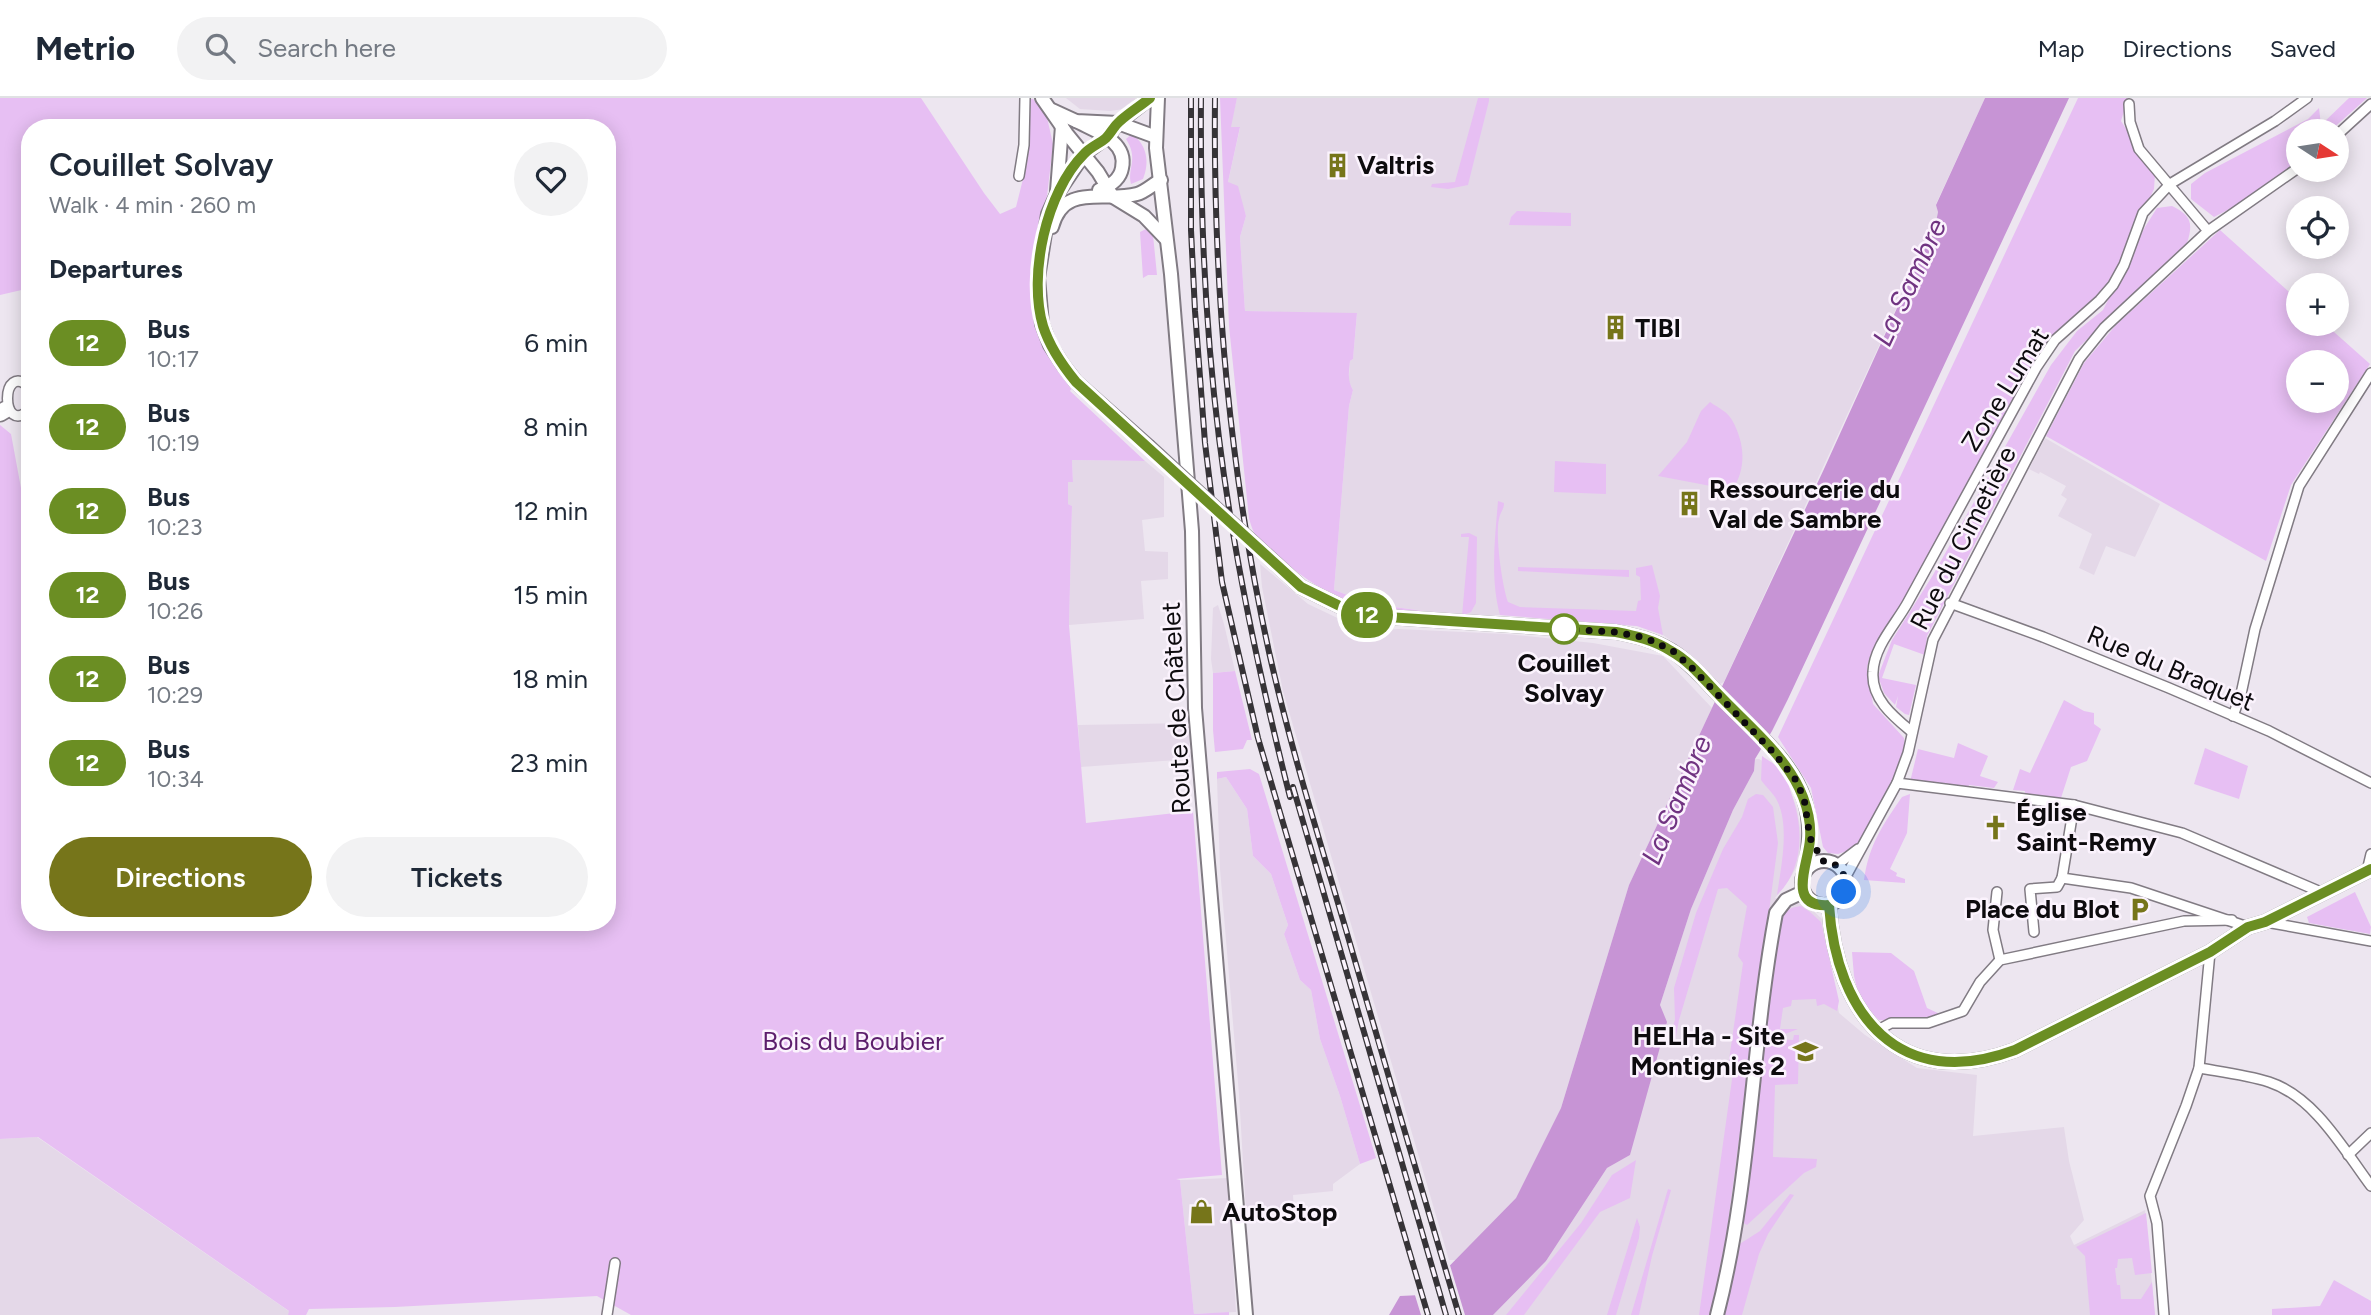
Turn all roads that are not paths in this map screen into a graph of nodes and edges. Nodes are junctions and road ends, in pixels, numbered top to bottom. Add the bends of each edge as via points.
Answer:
1 (1025, 98) edge
2 (1042, 98) edge
3 (1150, 98) edge
4 (1158, 98) edge
5 (2307, 98) edge
6 (2129, 104) dead end
7 (2371, 104) edge
8 (1052, 110) junction
9 (1076, 121) junction
10 (1118, 123) junction
11 (2349, 124) edge
12 (1062, 125) junction
13 (1107, 136) junction
14 (1156, 137) junction
15 (1084, 154) junction
16 (1019, 176) dead end
17 (2286, 176) edge
18 (1161, 180) junction
19 (2170, 184) junction
20 (1110, 192) junction
21 (1057, 194) junction
22 (2208, 231) junction
23 (1166, 239) junction
24 (1038, 278) junction
25 (2371, 373) edge
26 (0, 377) edge
27 (21, 384) edge
28 (6, 386) junction
29 (3, 411) edge
30 (21, 414) edge
31 (1951, 603) junction
32 (2233, 716) junction
33 (1912, 732) junction
34 (1896, 783) junction
35 (2371, 783) edge
36 (2074, 805) junction
37 (1810, 838) junction
38 (1862, 845) junction
39 (2371, 854) edge
40 (1823, 861) junction
41 (1837, 865) junction
42 (1806, 869) junction
43 (2369, 870) edge
44 (1845, 878) junction
45 (2062, 878) junction
46 (1803, 892) junction
47 (1997, 892) dead end
48 (2323, 893) junction
49 (1829, 905) junction
50 (2232, 920) junction
51 (2265, 922) junction
52 (2248, 927) junction
53 (2034, 932) dead end
54 (2371, 941) edge
55 (2210, 952) junction
56 (2000, 960) junction
57 (1876, 1031) junction
58 (2199, 1068) junction
59 (2371, 1133) edge
60 (2348, 1155) junction
61 (2371, 1186) edge
62 (615, 1263) dead end
63 (607, 1315) edge
64 (1246, 1315) edge
65 (1717, 1315) edge
66 (2164, 1315) edge

1 - 16 street
2 - 8 main road
3 - 10 main road
4 - 14 main road, Route de Châtelet
5 - 19 street, Zone Lumat
6 - 19 street via 2139,149
7 - 11 street
8 - 9 main road
8 - 12 main road
9 - 10 main road
9 - 13 main road
10 - 13 main road
10 - 14 main road
12 - 15 main road
12 - 21 main road
13 - 15 main road
13 - 20 main road via 1121,151 1124,162
14 - 18 main road, Route de Châtelet
15 - 20 main road
15 - 21 main road
17 - 22 street, Rue du Cimetière
18 - 20 main road via 1138,194
18 - 23 main road, Route de Châtelet
19 - 22 street
19 - 33 street, Zone Lumat via 2143,213 2113,285 2055,340 2036,368 1876,654 1875,688 1882,703
20 - 23 main road
20 - 24 main road via 1079,197 1055,216
21 - 24 main road via 1046,224
22 - 31 street, Rue du Cimetière via 2104,328 2079,359
23 - 64 main road, Route de Châtelet via 1192,531 1195,708
24 - 37 main road, bridge via 1046,334 1076,382 1301,587 1350,611 1372,616 1616,632 1646,638 1673,651 1795,779 1804,798
25 - 32 street via 2299,486
26 - 28 street
27 - 28 street
28 - 29 street via 1,398
29 - 30 street
31 - 32 street, Rue du Braquet
31 - 33 street, Rue du Cimetière via 1933,640
32 - 35 street, Rue du Braquet
33 - 34 street, Rue du Cimetière
34 - 36 street
34 - 38 street, Rue du Cimetière
36 - 45 street
36 - 48 street via 2182,833
37 - 40 main road
37 - 42 main road
38 - 41 street
38 - 44 street, Rue du Cimetière
39 - 43 street
40 - 41 main road
40 - 42 main road
41 - 44 main road
42 - 46 main road via 1801,880
43 - 48 main road
44 - 49 main road via 1844,892
45 - 50 street via 2131,888
45 - 53 street via 2057,887 2030,889
46 - 49 main road via 1812,902
46 - 65 main road via 1776,913 1735,1222
47 - 56 street via 1993,929
48 - 51 main road
49 - 57 main road via 1848,989
50 - 52 street
50 - 56 street via 2184,921
51 - 52 main road
51 - 54 street
52 - 55 main road
55 - 57 main road via 1989,1059 1936,1062 1912,1055
55 - 58 street
56 - 57 street via 1963,1011 1928,1023 1891,1023
58 - 60 street via 2270,1082 2291,1093 2308,1106
58 - 66 street via 2150,1196 2157,1223
59 - 60 street
60 - 61 street
62 - 63 street

